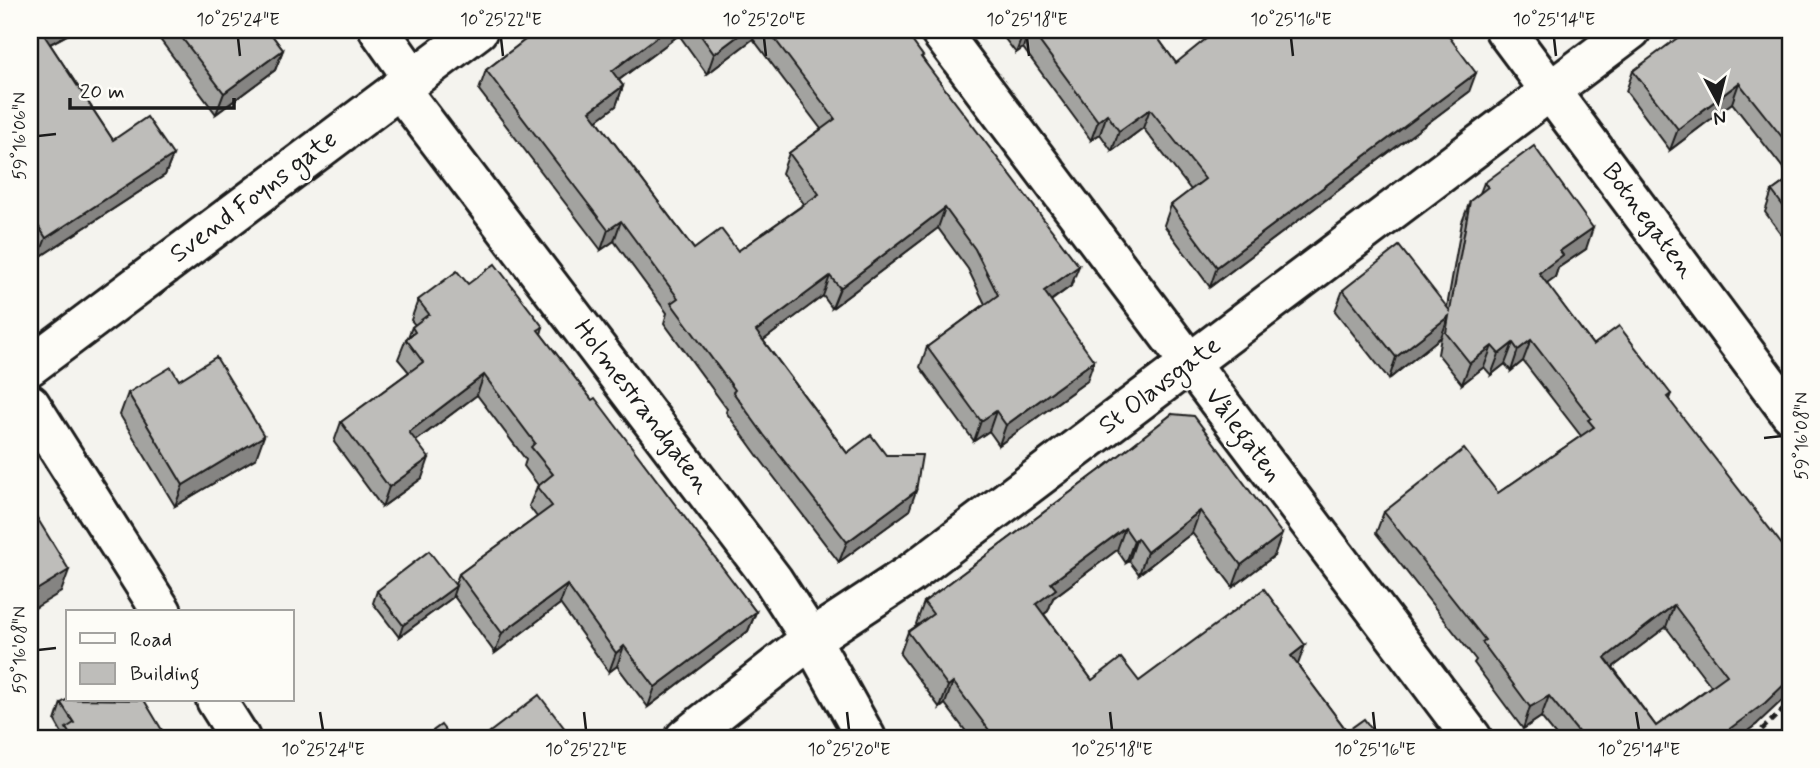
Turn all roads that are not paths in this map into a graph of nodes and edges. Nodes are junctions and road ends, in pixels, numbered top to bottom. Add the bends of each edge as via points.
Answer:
1 (379, 30) edge
2 (478, 30) edge
3 (939, 30) edge
4 (1505, 30) edge
5 (1631, 30) edge
6 (406, 83) junction
7 (1550, 90) junction
8 (1189, 364) junction
9 (30, 366) edge
10 (30, 404) edge
11 (1790, 413) edge
12 (161, 610) edge
13 (811, 639) junction
14 (217, 702) edge
15 (240, 738) edge
16 (685, 738) edge
17 (866, 738) edge
18 (1472, 738) edge

1 - 6 street, Holmestrandgaten
2 - 6 street, Svend Foyns gate
3 - 8 street, Vålegaten
4 - 7 street, Botnegaten
5 - 7 street, St Olavsgate
6 - 9 street, Svend Foyns gate
6 - 13 street, Holmestrandgaten via 773,580
7 - 8 street, St Olavsgate
7 - 11 street, Botnegaten
8 - 13 street, St Olavsgate via 909,573
8 - 18 street, Vålegaten
10 - 12 street
13 - 16 street, St Olavsgate
13 - 17 street, Holmestrandgaten
14 - 15 street

